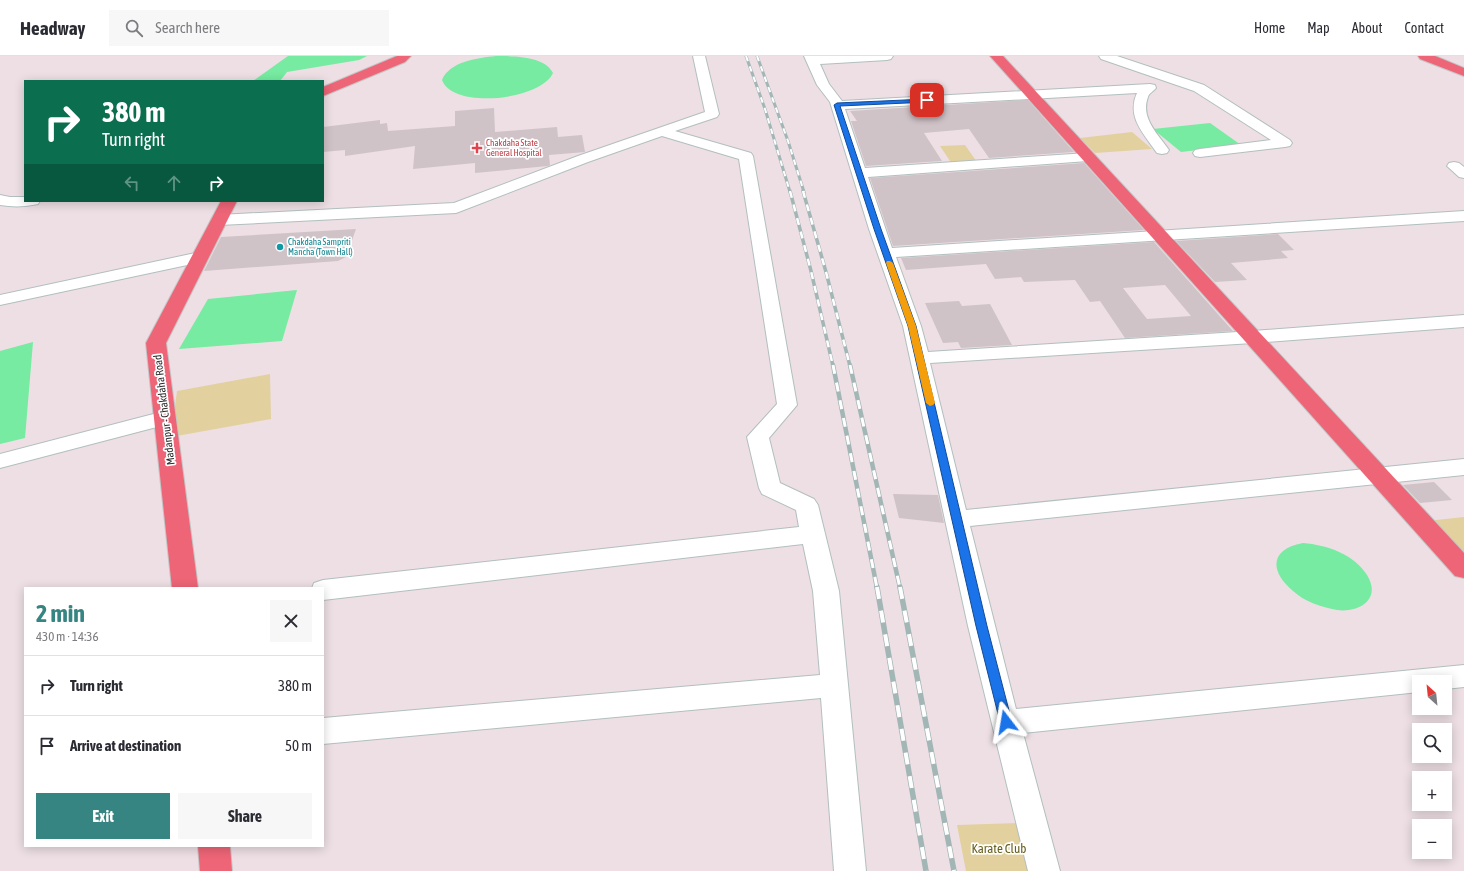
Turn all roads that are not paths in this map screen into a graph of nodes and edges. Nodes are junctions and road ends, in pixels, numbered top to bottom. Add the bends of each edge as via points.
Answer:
1 (405, 56) edge
2 (699, 56) edge
3 (887, 56) edge
4 (996, 56) edge
5 (1105, 56) edge
6 (1424, 56) edge
7 (811, 58) edge
8 (1464, 72) edge
9 (1177, 81) junction
10 (1150, 88) junction
11 (324, 92) edge
12 (1032, 95) junction
13 (837, 105) junction
14 (662, 132) junction
15 (1162, 150) dead end
16 (1200, 153) dead end
17 (1088, 157) junction
18 (859, 173) junction
19 (0, 200) edge
20 (24, 201) edge
21 (228, 202) edge
22 (1464, 216) edge
23 (219, 220) junction
24 (1161, 236) junction
25 (886, 253) junction
26 (200, 257) junction
27 (0, 300) edge
28 (1464, 321) edge
29 (1253, 337) junction
30 (920, 358) junction
31 (164, 418) junction
32 (0, 461) edge
33 (1464, 467) edge
34 (1378, 475) junction
35 (957, 519) junction
36 (813, 534) junction
37 (1464, 569) edge
38 (185, 587) edge
39 (324, 590) edge
40 (1464, 676) edge
41 (834, 685) junction
42 (1006, 722) junction
43 (324, 731) edge
44 (214, 847) edge
45 (216, 871) edge
46 (850, 871) edge
47 (1044, 871) edge

1 - 11 main road
2 - 14 street via 712,114
3 - 7 street
4 - 12 main road
5 - 9 street
6 - 8 main road
7 - 13 street via 823,85
9 - 10 street
9 - 16 street via 1199,88 1285,143
10 - 12 street
10 - 15 street via 1142,94 1139,112 1143,123
12 - 13 street
12 - 17 main road
13 - 18 street
14 - 23 street via 583,159 456,208
14 - 36 street via 746,156 788,405 758,436 770,488 806,505
17 - 18 street
17 - 24 main road
18 - 25 street
19 - 20 street
21 - 23 main road, Madanpur - Chakdaha Road
22 - 24 street
23 - 26 main road, Madanpur - Chakdaha Road
24 - 25 street
24 - 29 main road
25 - 30 street via 912,326
26 - 27 street
26 - 31 main road, Madanpur - Chakdaha Road via 156,343
28 - 29 street
29 - 30 street
29 - 34 main road
30 - 35 street
31 - 32 street
31 - 38 main road, Madanpur - Chakdaha Road
33 - 34 street
34 - 35 street
34 - 37 main road
35 - 42 street
36 - 39 street
36 - 41 street via 826,591
40 - 42 street
41 - 43 street
41 - 46 street
42 - 47 street
44 - 45 main road

